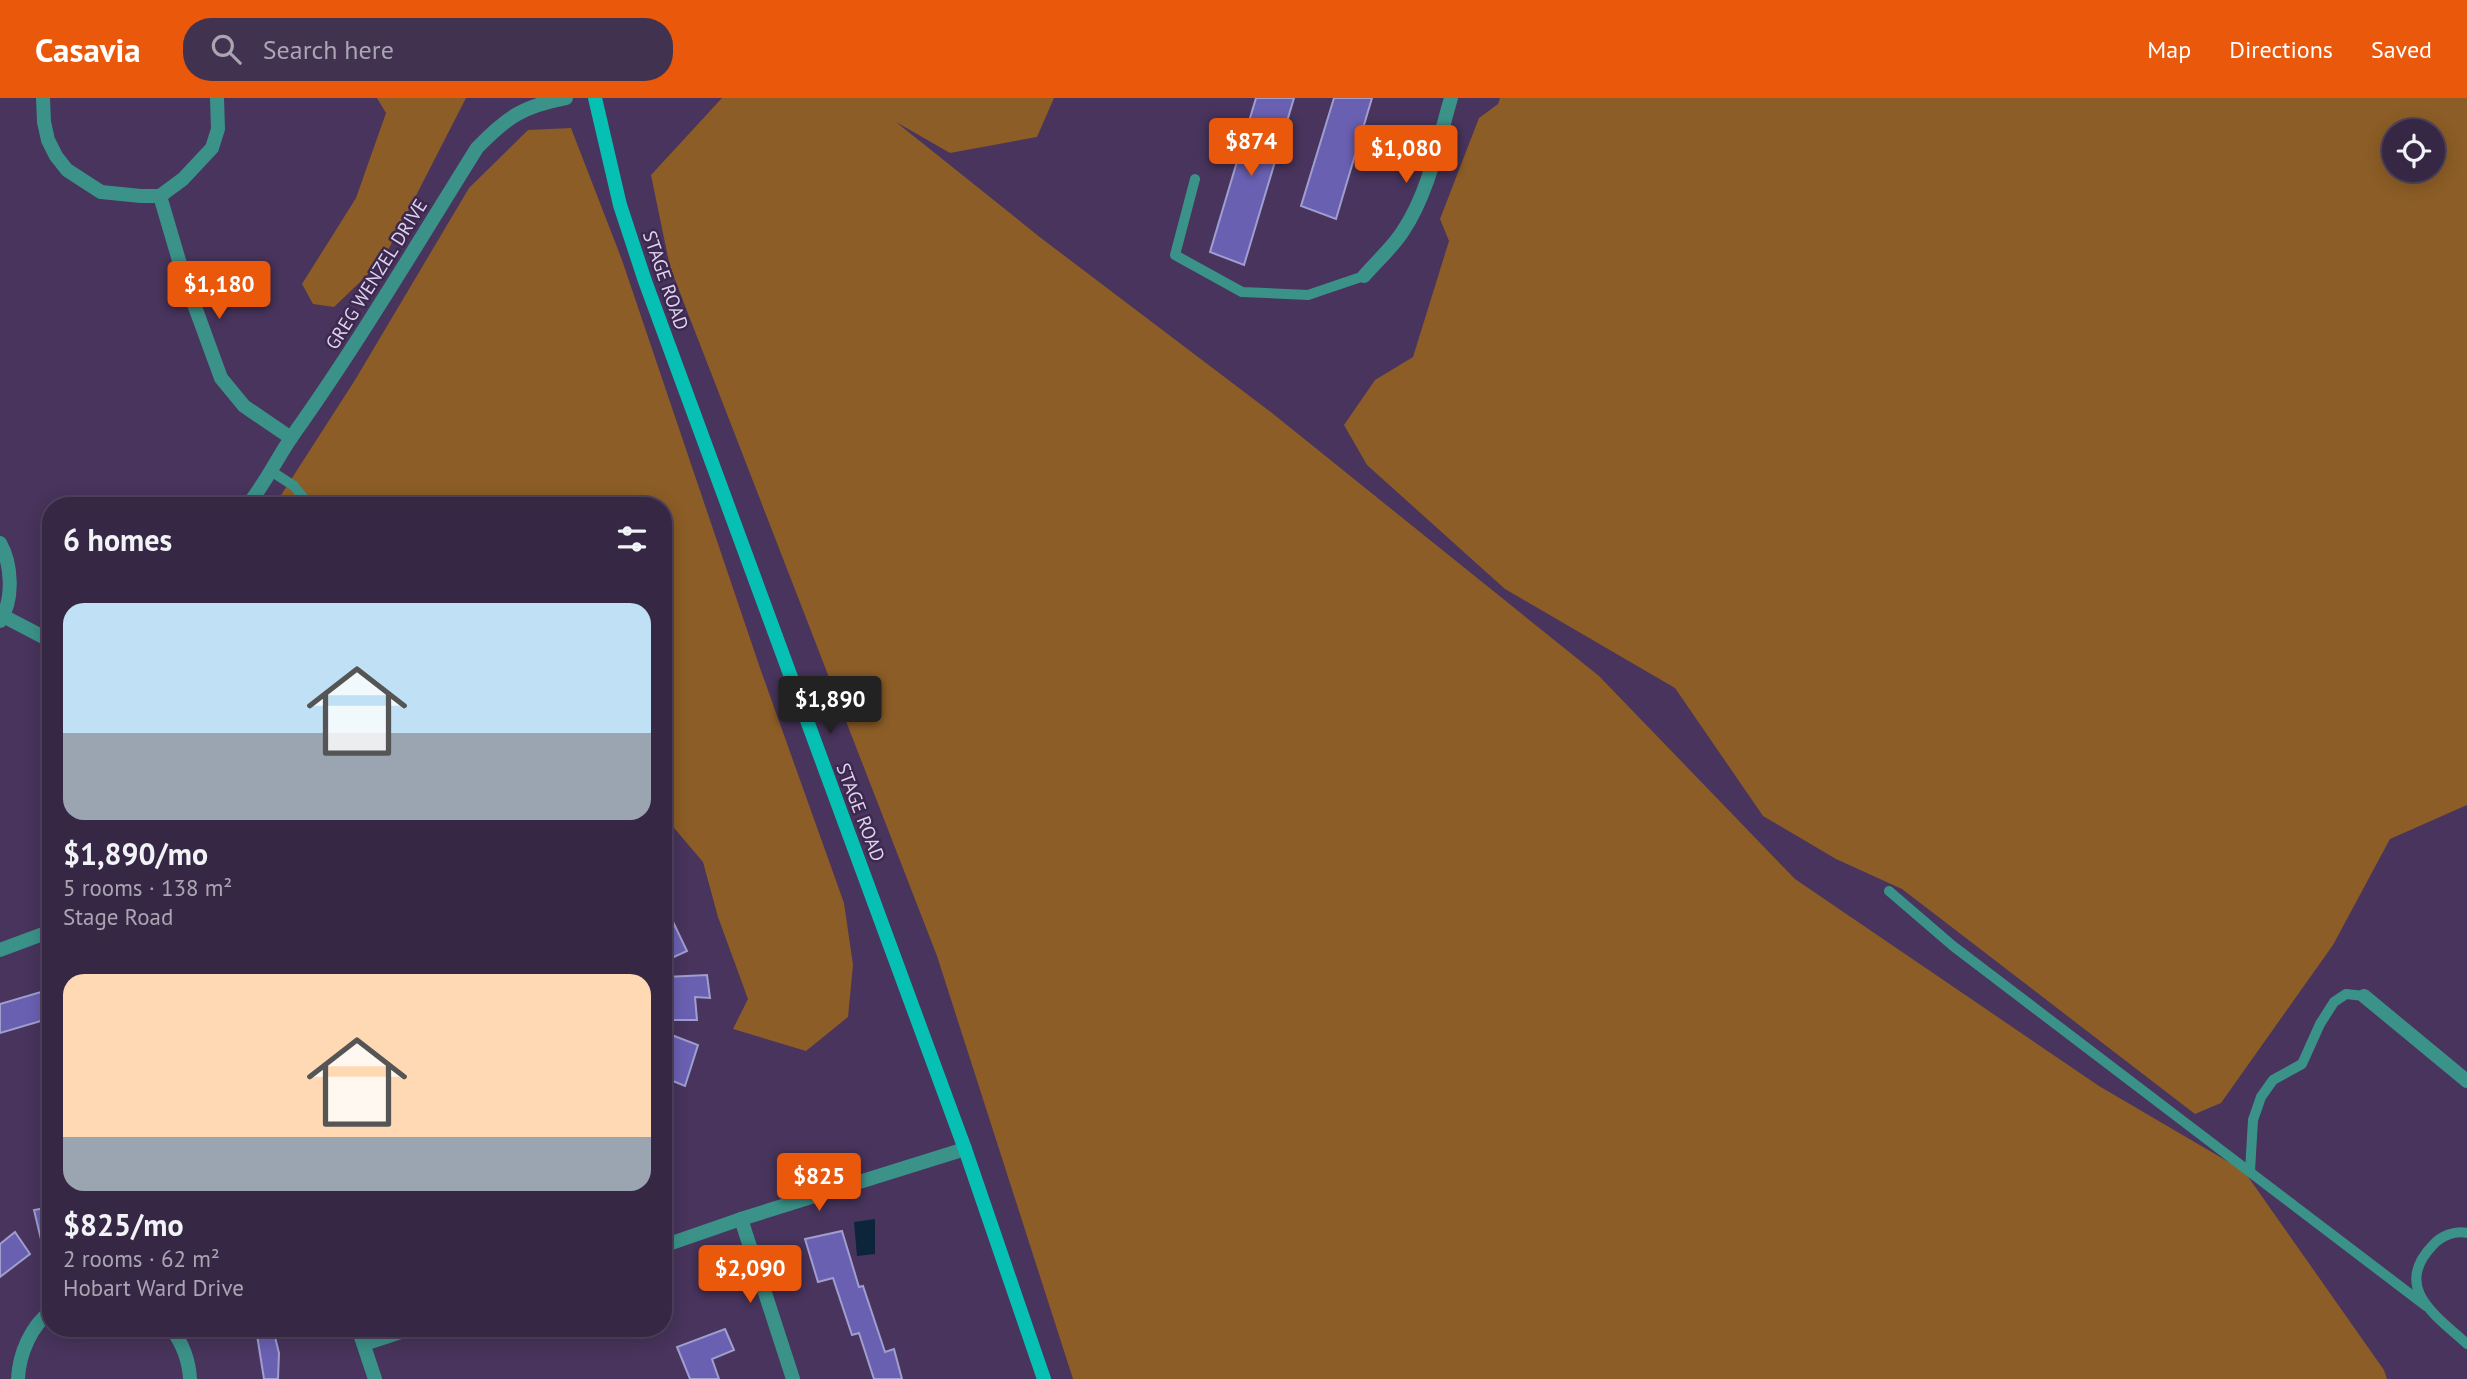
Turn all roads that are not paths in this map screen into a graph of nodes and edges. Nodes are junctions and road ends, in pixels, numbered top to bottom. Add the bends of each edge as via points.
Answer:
1 (43, 98) edge
2 (217, 98) edge
3 (566, 98) edge
4 (595, 98) edge
5 (1451, 98) edge
6 (1195, 179) dead end
7 (160, 196) junction
8 (1364, 276) joint
9 (291, 438) junction
10 (271, 471) junction
11 (253, 497) edge
12 (303, 497) edge
13 (0, 543) edge
14 (2, 619) edge
15 (42, 637) edge
16 (1889, 891) dead end
17 (42, 934) edge
18 (0, 950) edge
19 (2364, 996) joint
20 (2467, 1081) edge
21 (965, 1149) junction
22 (2250, 1171) junction
23 (741, 1219) junction
24 (2467, 1233) edge
25 (672, 1244) edge
26 (2426, 1306) junction
27 (42, 1318) edge
28 (178, 1337) edge
29 (361, 1337) edge
30 (385, 1337) edge
31 (363, 1344) junction
32 (2467, 1344) edge
33 (18, 1379) edge
34 (190, 1379) edge
35 (375, 1379) edge
36 (793, 1379) edge
37 (1044, 1379) edge

1 - 7 street via 48,140 67,170 101,192
2 - 7 street via 218,129 212,148 184,180
3 - 9 street, GREG WENZEL DRIVE via 520,110 477,148
4 - 21 street, STAGE ROAD via 620,205 645,281
5 - 8 street via 1414,212
6 - 8 lane via 1175,256 1242,292 1308,295
7 - 9 street via 221,378 244,406
9 - 10 street, GREG WENZEL DRIVE
10 - 11 street, GREG WENZEL DRIVE
10 - 12 lane
13 - 14 street via 9,570
14 - 15 street
16 - 22 lane via 1953,946
17 - 18 street
19 - 20 street
19 - 22 lane via 2346,995 2334,1002 2302,1064 2273,1080 2261,1097 2253,1120
21 - 23 street
21 - 37 street, STAGE ROAD
22 - 26 lane
23 - 25 street
23 - 36 street
24 - 26 lane via 2440,1237 2420,1258 2415,1275
26 - 32 lane
27 - 33 street via 29,1338
28 - 34 street via 188,1359
29 - 31 street
30 - 31 street
31 - 35 street

